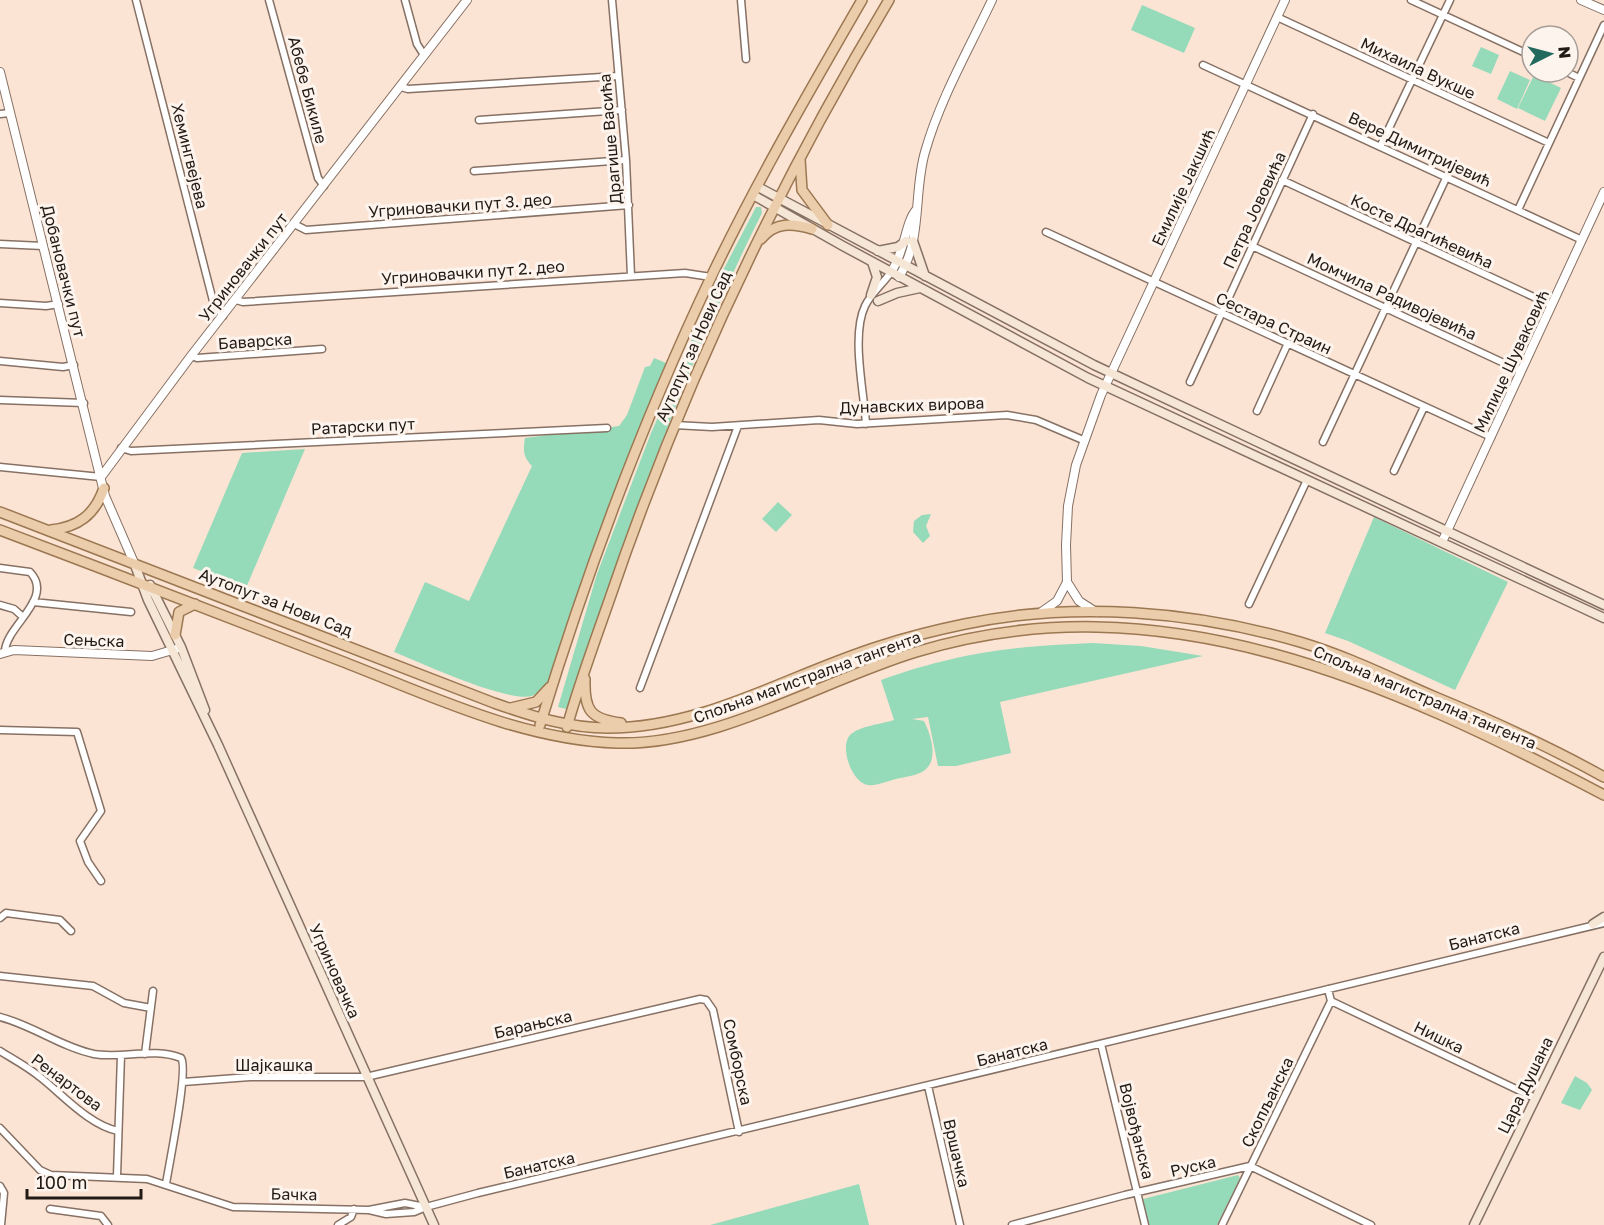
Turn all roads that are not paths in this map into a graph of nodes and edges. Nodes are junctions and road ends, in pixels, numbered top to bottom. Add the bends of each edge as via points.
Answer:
1 (136, 0) edge
2 (269, 0) edge
3 (405, 0) edge
4 (467, 0) edge
5 (612, 0) edge
6 (741, 0) edge
7 (862, 0) edge
8 (889, 0) edge
9 (992, 0) edge
10 (1285, 0) edge
11 (1410, 0) edge
12 (1450, 0) edge
13 (1581, 0) edge
14 (1604, 10) edge
15 (1442, 15) junction
16 (1277, 17) junction
17 (1604, 25) edge
18 (1520, 51) edge
19 (424, 55) junction
20 (746, 59) dead end
21 (1203, 65) dead end
22 (0, 75) edge
23 (618, 76) junction
24 (1580, 76) edge
25 (1412, 80) junction
26 (1245, 84) junction
27 (1576, 84) edge
28 (401, 87) junction
29 (622, 110) junction
30 (10, 113) junction
31 (0, 114) edge
32 (1313, 114) junction
33 (479, 120) dead end
34 (1549, 142) junction
35 (1381, 146) junction
36 (800, 156) junction
37 (626, 160) junction
38 (474, 171) dead end
39 (1447, 176) junction
40 (1282, 180) junction
41 (324, 186) junction
42 (756, 191) junction
43 (1604, 192) edge
44 (776, 202) junction
45 (629, 205) junction
46 (1518, 210) junction
47 (294, 224) junction
48 (828, 225) junction
49 (812, 229) junction
50 (1046, 232) dead end
51 (1582, 240) junction
52 (910, 241) junction
53 (1415, 243) junction
54 (0, 244) edge
55 (44, 246) junction
56 (1252, 246) junction
57 (878, 251) junction
58 (751, 253) junction
59 (872, 262) junction
60 (902, 264) junction
61 (895, 274) junction
62 (631, 276) junction
63 (925, 276) junction
64 (711, 277) junction
65 (1154, 282) junction
66 (921, 288) junction
67 (874, 298) junction
68 (236, 300) junction
69 (0, 303) edge
70 (59, 304) junction
71 (1551, 305) junction
72 (1385, 308) junction
73 (1221, 314) junction
74 (223, 316) junction
75 (1288, 344) junction
76 (322, 349) dead end
77 (191, 356) junction
78 (0, 361) edge
79 (74, 365) junction
80 (1521, 370) junction
81 (1111, 373) junction
82 (1354, 375) junction
83 (1190, 381) dead end
84 (1105, 386) junction
85 (0, 400) edge
86 (84, 403) junction
87 (1424, 407) junction
88 (1257, 411) dead end
89 (866, 424) junction
90 (674, 425) junction
91 (738, 426) junction
92 (607, 428) dead end
93 (1491, 437) junction
94 (1083, 440) junction
95 (1323, 442) dead end
96 (121, 448) junction
97 (0, 467) edge
98 (1394, 471) dead end
99 (101, 477) junction
100 (1307, 480) junction
101 (104, 488) junction
102 (0, 512) edge
103 (0, 530) edge
104 (49, 530) junction
105 (1447, 531) junction
106 (1442, 542) junction
107 (135, 565) junction
108 (0, 568) edge
109 (1067, 582) junction
110 (142, 584) junction
111 (152, 588) junction
112 (1593, 600) junction
113 (1604, 600) edge
114 (33, 602) junction
115 (195, 604) junction
116 (1249, 604) dead end
117 (0, 605) edge
118 (1604, 605) edge
119 (131, 612) dead end
120 (1097, 612) junction
121 (1039, 614) junction
122 (23, 617) junction
123 (1604, 618) edge
124 (175, 635) junction
125 (180, 646) junction
126 (172, 651) junction
127 (2, 652) edge
128 (585, 671) junction
129 (555, 680) junction
130 (640, 688) dead end
131 (1460, 707) junction
132 (509, 708) junction
133 (542, 719) junction
134 (1453, 723) junction
135 (568, 724) junction
136 (640, 724) junction
137 (210, 728) junction
138 (0, 730) edge
139 (538, 733) junction
140 (564, 738) junction
141 (1604, 777) edge
142 (1604, 795) edge
143 (101, 881) dead end
144 (1604, 917) edge
145 (0, 918) edge
146 (1604, 923) edge
147 (1593, 924) junction
148 (71, 931) dead end
149 (1604, 957) edge
150 (0, 976) edge
151 (1328, 989) junction
152 (153, 991) dead end
153 (706, 1000) joint
154 (1330, 1001) junction
155 (151, 1008) junction
156 (0, 1017) edge
157 (1101, 1044) junction
158 (0, 1051) edge
159 (146, 1054) junction
160 (121, 1055) junction
161 (366, 1077) junction
162 (183, 1082) junction
163 (928, 1086) junction
164 (1535, 1098) junction
165 (0, 1128) edge
166 (118, 1131) junction
167 (739, 1132) junction
168 (1250, 1166) junction
169 (117, 1176) junction
170 (166, 1184) junction
171 (0, 1186) edge
172 (1137, 1192) junction
173 (426, 1207) junction
174 (50, 1209) dead end
175 (354, 1209) junction
176 (1, 1225) edge
177 (108, 1225) edge
178 (338, 1225) edge
179 (434, 1225) edge
180 (960, 1225) edge
181 (1012, 1225) edge
182 (1145, 1225) edge
183 (1222, 1225) edge
184 (1371, 1225) edge
185 (1474, 1225) edge

1 - 74 street, Хемингвејева via 213,301
2 - 41 street, Абебе Бикиле via 318,178
3 - 19 street via 417,44
4 - 19 street, Угриновачки пут
5 - 23 street, Драгише Васића
6 - 20 street
7 - 42 main road, Аутопут за Нови Сад
8 - 36 main road, Аутопут за Нови Сад
9 - 52 street via 929,140 916,210 911,216
10 - 16 street, Емилије Јакшић
11 - 15 street
12 - 15 street
13 - 14 street
15 - 18 street
15 - 25 street
16 - 25 street, Михаила Вукше
16 - 26 street, Емилије Јакшић
17 - 24 street
19 - 28 street, Угриновачки пут
21 - 26 street, Вере Димитријевић
22 - 30 street, Добановачки пут
23 - 28 street
23 - 29 street, Драгише Васића
25 - 34 street, Михаила Вукше
25 - 35 street
26 - 32 street, Вере Димитријевић
26 - 65 street, Емилије Јакшић
27 - 34 street
28 - 41 street, Угриновачки пут
29 - 33 street
29 - 37 street, Драгише Васића
30 - 31 street
30 - 55 street, Добановачки пут
32 - 35 street, Вере Димитријевић
32 - 40 street, Петра Јововића
34 - 46 street
35 - 39 street, Вере Димитријевић
36 - 44 main road, Аутопут за Нови Сад
36 - 48 main road via 802,190
37 - 38 street
37 - 45 street, Драгише Васића
39 - 46 street, Вере Димитријевић
39 - 53 street
40 - 53 street, Косте Драгићевића
40 - 56 street, Петра Јововића
41 - 47 street, Угриновачки пут
42 - 44 main road
42 - 64 main road, Аутопут за Нови Сад
43 - 51 street, Милице Шуваковић
44 - 48 main road
44 - 49 main road
44 - 58 main road, Аутопут за Нови Сад
45 - 47 street, Угриновачки пут 3. део via 318,229 302,229
45 - 62 street, Драгише Васића
46 - 51 street, Вере Димитријевић
47 - 68 street, Угриновачки пут
48 - 57 main road
49 - 58 main road via 779,225
49 - 59 main road
50 - 65 street, Сестара Страин
51 - 71 street, Милице Шуваковић
52 - 57 main road
52 - 60 street
52 - 63 main road
53 - 71 street, Косте Драгићевића
53 - 72 street
54 - 55 street
55 - 70 street, Добановачки пут
56 - 72 street, Момчила Радивојевића
56 - 73 street, Петра Јововића
57 - 60 main road
58 - 90 main road, Аутопут за Нови Сад
59 - 61 main road
59 - 67 main road via 877,277
60 - 61 street
60 - 63 main road
61 - 66 main road
61 - 67 street
62 - 64 street, Угриновачки пут 2. део via 686,273
62 - 68 street, Угриновачки пут 2. део
63 - 81 main road
64 - 129 main road, Аутопут за Нови Сад via 638,444
65 - 73 street, Сестара Страин
65 - 81 street, Емилије Јакшић
66 - 67 main road
66 - 84 main road
67 - 89 street via 863,310 860,337
68 - 74 street, Угриновачки пут
69 - 70 street
70 - 79 street, Добановачки пут
71 - 80 street, Милице Шуваковић
72 - 80 street, Момчила Радивојевића
72 - 82 street
73 - 75 street, Сестара Страин
73 - 83 street, Петра Јововића
74 - 77 street, Угриновачки пут
75 - 82 street, Сестара Страин
75 - 88 street
76 - 77 street, Баварска
77 - 96 street, Угриновачки пут
78 - 79 street
79 - 86 street, Добановачки пут
80 - 93 street, Милице Шуваковић
81 - 84 street, Емилије Јакшић
81 - 105 main road
82 - 87 street, Сестара Страин
82 - 95 street
84 - 94 street
84 - 100 main road
85 - 86 street
86 - 99 street, Добановачки пут
87 - 93 street, Сестара Страин
87 - 98 street
89 - 91 street, Дунавских вирова via 819,420
89 - 94 street, Дунавских вирова via 1016,416
90 - 91 street, Дунавских вирова
90 - 128 main road, Аутопут за Нови Сад
91 - 130 street
92 - 96 street, Ратарски пут via 199,449
93 - 105 street, Милице Шуваковић
94 - 109 street via 1068,513
96 - 99 street, Угриновачки пут
97 - 99 street
99 - 101 street
100 - 106 main road
100 - 116 street
101 - 104 main road via 93,510 80,523
101 - 107 street via 113,519
102 - 104 main road, Аутопут за Нови Сад
103 - 110 main road, Аутопут за Нови Сад
104 - 107 main road, Аутопут за Нови Сад
105 - 106 street, Милице Шуваковић
105 - 112 main road
106 - 123 main road
107 - 110 main road, Угриновачка
107 - 111 main road, Угриновачка
107 - 132 main road, Аутопут за Нови Сад
108 - 114 street via 33,574
109 - 120 street via 1077,598
109 - 121 street via 1057,601
110 - 111 main road, Аутопут за Нови Сад
110 - 126 main road, Угриновачка
111 - 115 main road, Аутопут за Нови Сад
111 - 124 main road, Угриновачка
112 - 113 main road
112 - 118 main road
114 - 119 street
114 - 122 street
115 - 124 main road via 179,612
115 - 139 main road, Аутопут за Нови Сад
117 - 122 street
120 - 121 main road, Спољна магистрална тангента
120 - 131 main road, Спољна магистрална тангента via 1191,620 1270,634 1340,657
121 - 136 main road, Спољна магистрална тангента via 968,624 889,643 707,712
122 - 127 street
124 - 125 main road, Угриновачка
125 - 126 street, Сењска
125 - 137 main road, Угриновачка
126 - 127 street, Сењска via 152,656
126 - 137 main road, Угриновачка
128 - 135 main road, Аутопут за Нови Сад
128 - 136 main road via 585,699 592,713 607,721
129 - 132 main road via 536,702
129 - 133 main road, Аутопут за Нови Сад
131 - 134 main road
131 - 141 main road, Спољна магистрална тангента
132 - 133 main road, Аутопут за Нови Сад
133 - 135 main road, Аутопут за Нови Сад
133 - 139 main road, Аутопут за Нови Сад
134 - 140 main road, Спољна магистрална тангента via 1334,672 1264,649 1191,635 1072,628 994,636 926,649 683,736 628,743
134 - 142 main road, Спољна магистрална тангента
135 - 136 main road, Спољна магистрална тангента via 606,728
135 - 140 main road, Аутопут за Нови Сад
137 - 161 main road, Угриновачка
138 - 143 street via 77,732 101,811 80,841
139 - 140 main road, Аутопут за Нови Сад
144 - 147 main road
145 - 148 street via 6,913 60,920
146 - 147 street, Банатска
147 - 151 street, Банатска
149 - 164 main road, Цара Душана
150 - 155 street via 93,986 124,1003
151 - 154 street
151 - 157 street, Банатска
152 - 155 street
153 - 161 street, Барањска
153 - 167 street, Сомборска via 716,1019
154 - 164 street, Нишка
154 - 168 street, Скопљанска
155 - 159 street
156 - 160 street via 84,1051
157 - 163 street, Банатска
157 - 172 street, Војвођанска
158 - 166 street, Ренартова via 89,1117
159 - 160 street
159 - 162 street via 181,1058
160 - 166 street
161 - 162 street, Шајкашка via 250,1077
161 - 173 main road, Угриновачка
162 - 170 street
163 - 167 street, Банатска
163 - 180 street, Вршачка
164 - 185 main road, Цара Душана
165 - 169 street, Бачка via 44,1173
166 - 169 street
167 - 173 street, Банатска
168 - 172 street, Руска
168 - 183 street, Скопљанска
168 - 184 street
169 - 170 street, Бачка
170 - 175 street, Бачка via 233,1207
171 - 176 street via 4,1193
172 - 181 street, Руска
172 - 182 street, Војвођанска
173 - 175 street, Бачка via 405,1203
173 - 179 main road, Угриновачка
174 - 177 street via 101,1216
175 - 178 street via 351,1217

